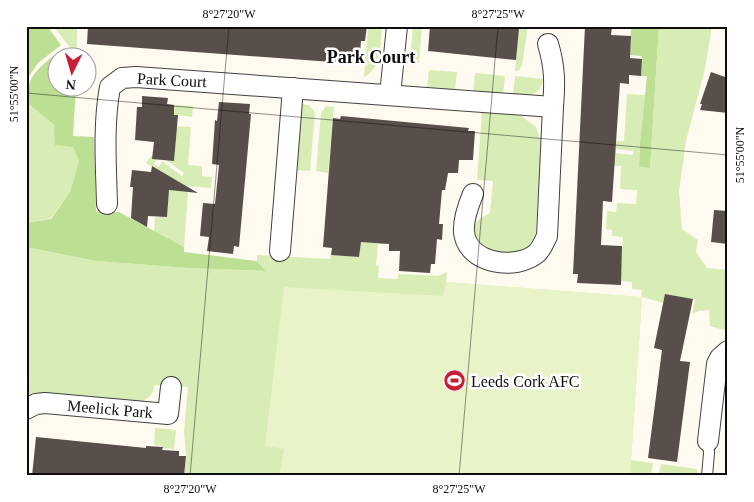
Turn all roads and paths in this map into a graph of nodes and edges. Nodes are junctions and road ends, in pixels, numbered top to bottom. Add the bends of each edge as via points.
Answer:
1 (397, 26) edge
2 (548, 44) dead end
3 (293, 88) junction
4 (390, 95) junction
5 (553, 107) junction
6 (473, 194) dead end
7 (107, 204) dead end
8 (280, 251) dead end
9 (728, 351) edge
10 (171, 387) dead end
11 (26, 409) edge
12 (708, 441) joint
13 (706, 476) edge

1 - 4 street
2 - 5 street via 555,77
3 - 4 street, Park Court
3 - 7 street, Park Court via 136,76 115,82 110,87 108,100
3 - 8 street
4 - 5 street, Park Court
5 - 6 street via 546,236 536,254 508,263 491,261 476,254 467,245 464,232
9 - 12 street via 717,364
10 - 11 street, Meelick Park via 168,414 45,403
12 - 13 lane

